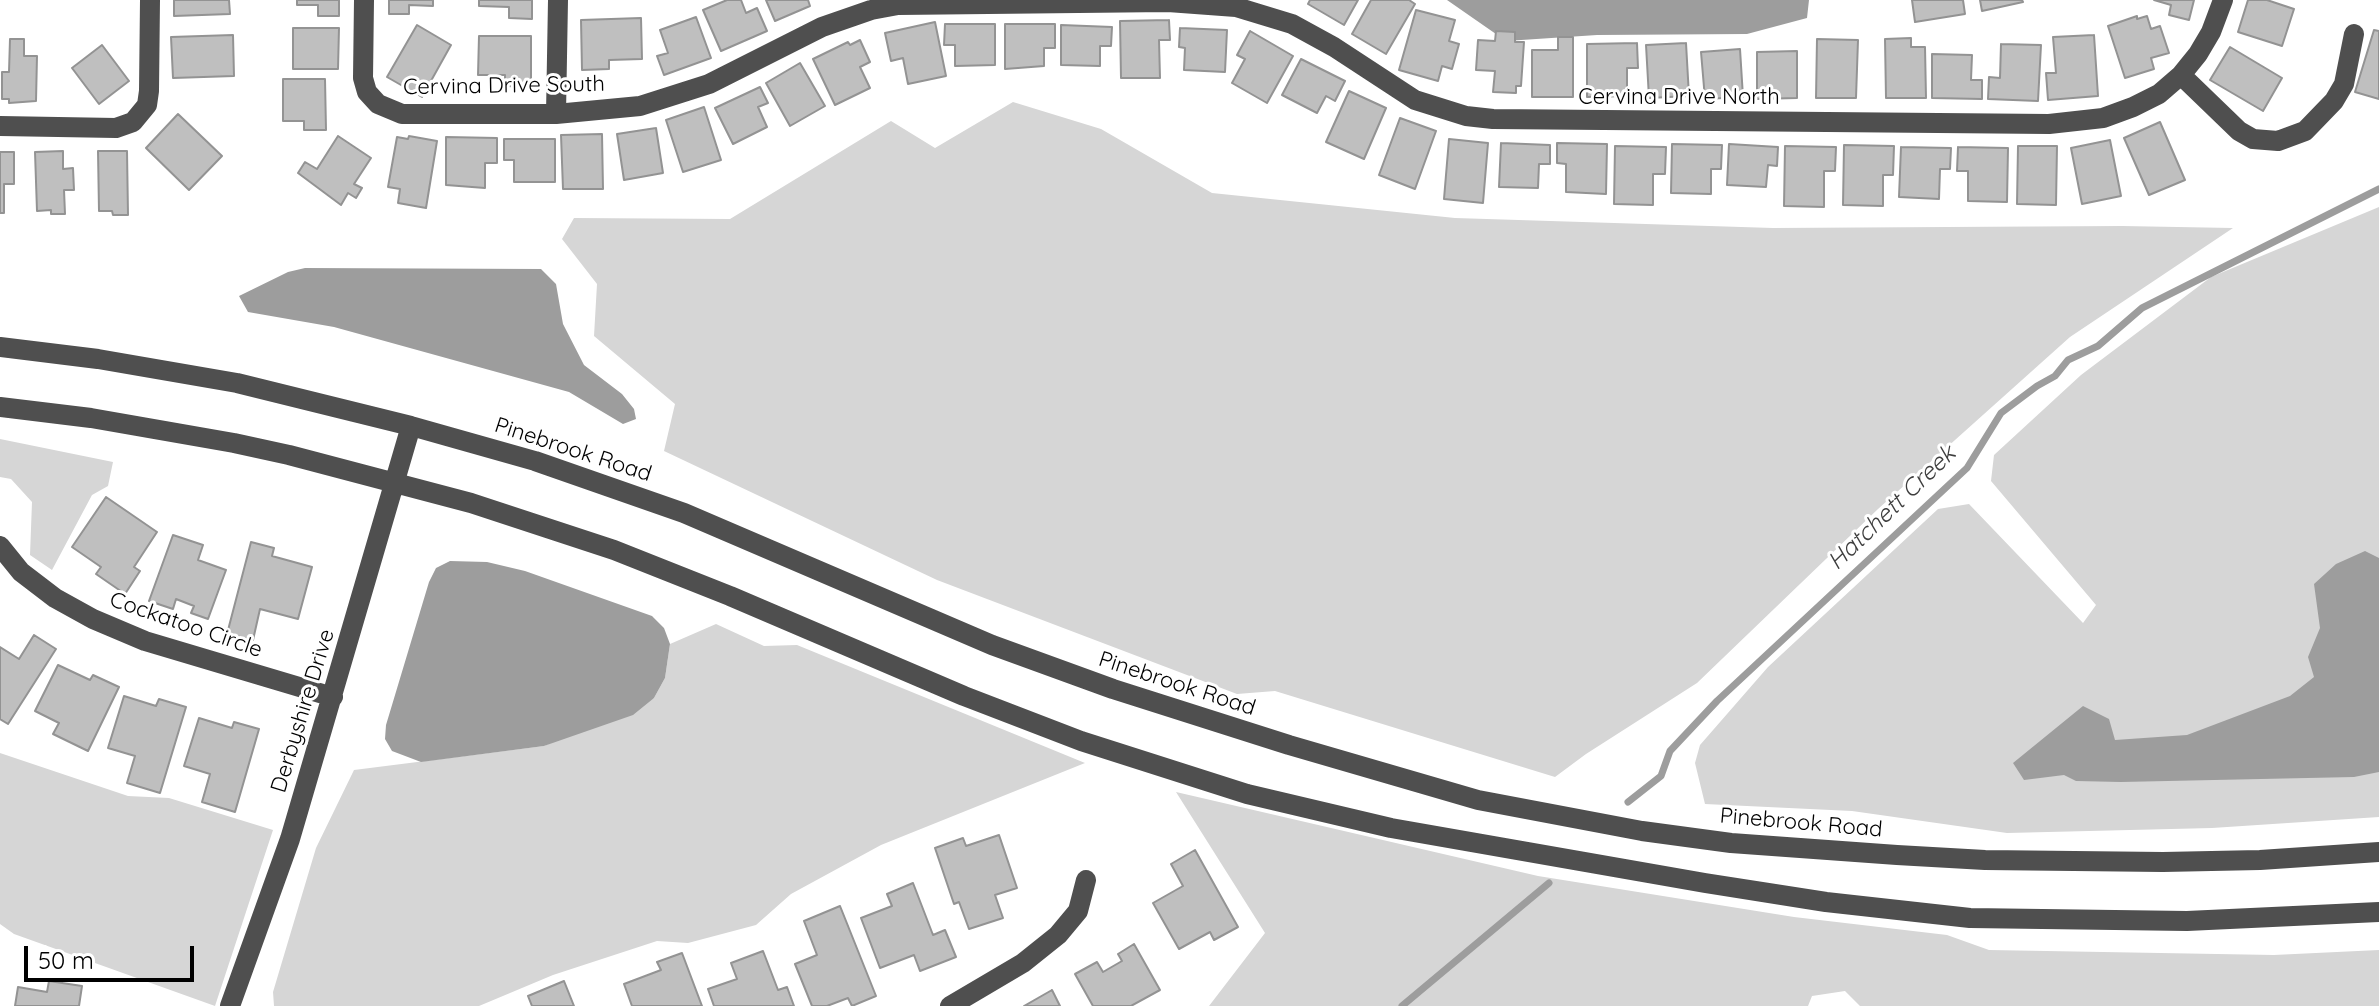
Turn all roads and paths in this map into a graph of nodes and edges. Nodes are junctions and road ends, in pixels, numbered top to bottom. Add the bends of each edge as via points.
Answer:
1 (150, 0) edge
2 (364, 0) edge
3 (558, 0) edge
4 (2223, 0) edge
5 (1104, 1) edge
6 (2354, 34) dead end
7 (2181, 75) junction
8 (556, 114) junction
9 (0, 126) edge
10 (0, 347) edge
11 (0, 407) edge
12 (411, 426) junction
13 (395, 482) junction
14 (0, 546) edge
15 (333, 697) junction
16 (2379, 852) edge
17 (1086, 880) dead end
18 (2379, 912) edge
19 (230, 1006) edge
20 (950, 1006) edge

1 - 9 street via 149,91 147,105 133,122 116,128
2 - 8 street, Cervina Drive South via 363,78 378,104 402,114
3 - 8 street
4 - 7 street, Cervina Drive North via 2211,32
5 - 7 street, Cervina Drive North via 1207,4 1265,15 1314,35 1415,100 1493,119 2077,122 2133,107
5 - 8 street, Cervina Drive South via 898,5 822,27 678,96 640,106
6 - 7 street via 2344,84 2334,101 2305,131 2278,141 2253,139 2239,131
10 - 12 street, Pinebrook Road via 175,371
11 - 13 street via 207,438
12 - 13 street, Derbyshire Drive
12 - 16 street, Pinebrook Road via 564,470 684,513 992,645 1113,689 1478,800 1731,843 1970,859 2163,862
13 - 15 street, Derbyshire Drive
13 - 18 street via 614,550 1081,741 1247,794 1391,828 1735,888 1970,918 2187,921
14 - 15 street, Cockatoo Circle via 21,572 93,619 145,641
15 - 19 street, Derbyshire Drive via 290,839
17 - 20 street via 1078,911 1058,935 1023,963

